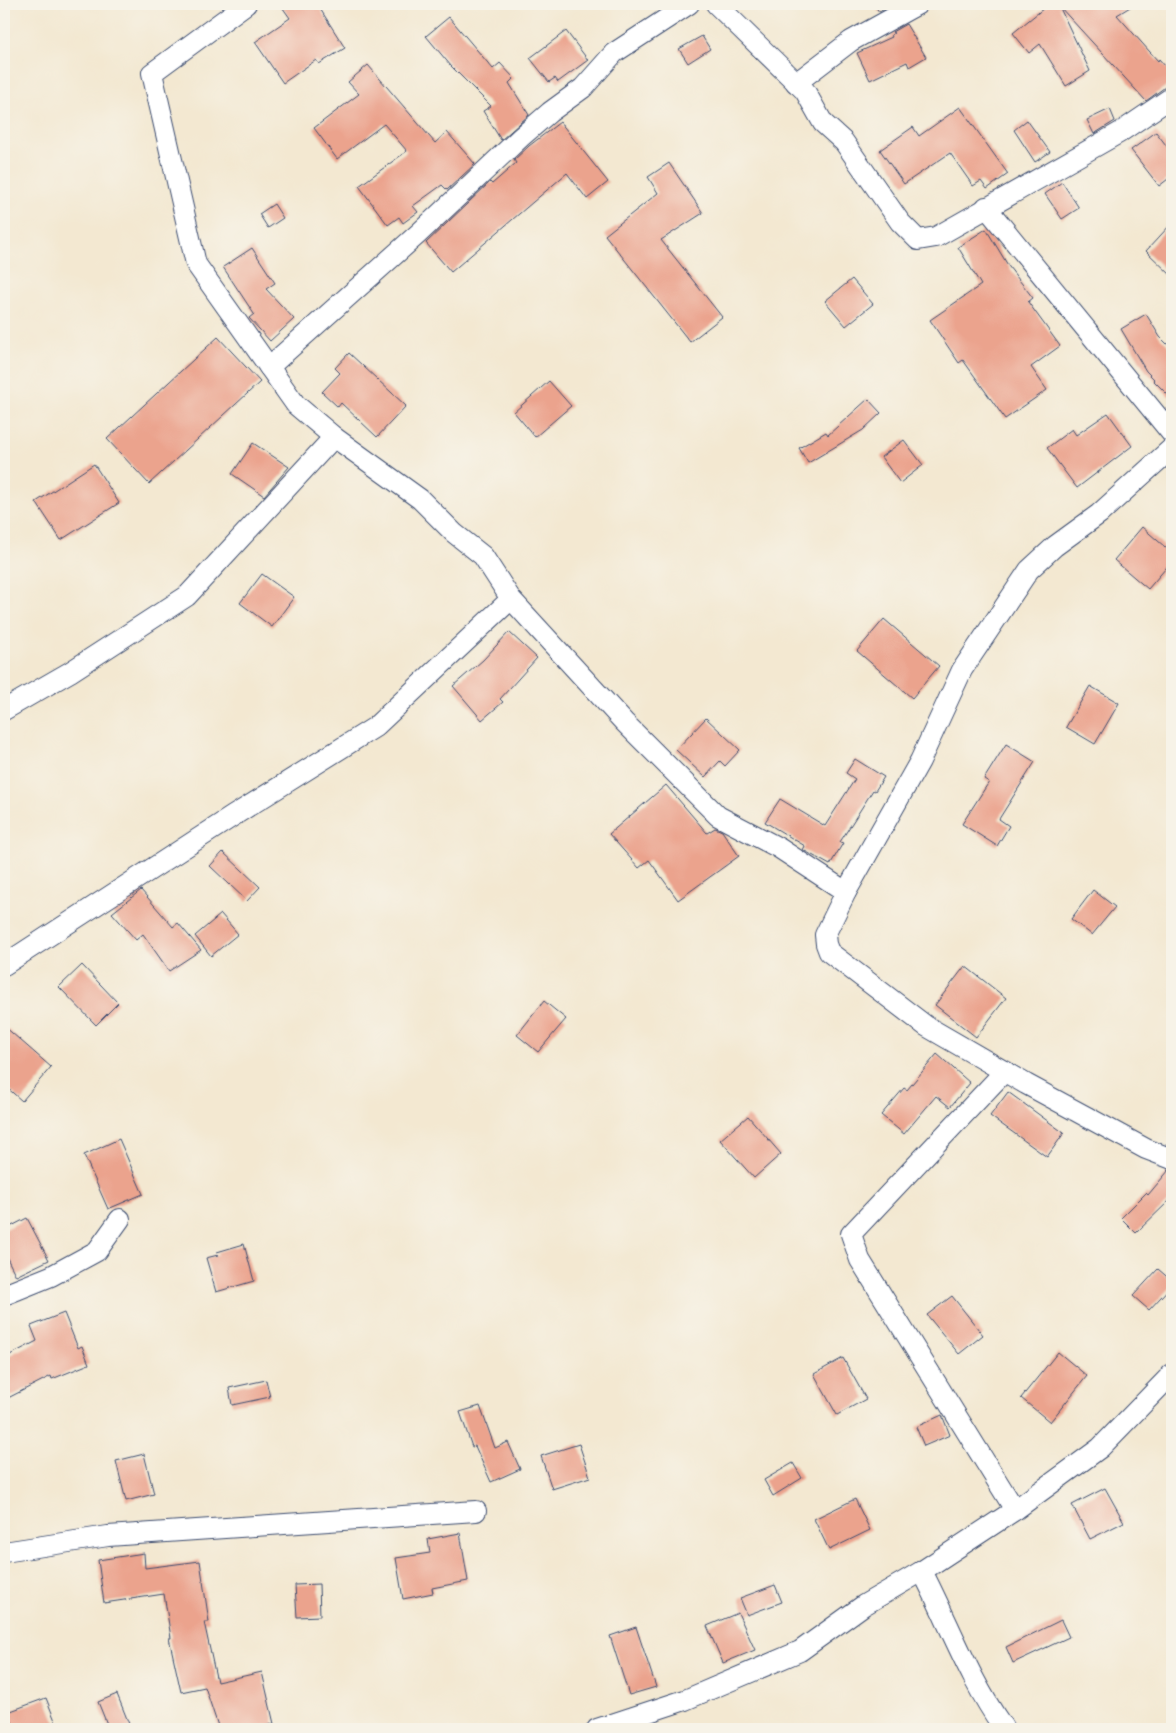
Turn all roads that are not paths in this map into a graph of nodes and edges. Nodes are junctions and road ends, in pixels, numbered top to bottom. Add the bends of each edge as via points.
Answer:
1 (246, 4) edge
2 (689, 4) edge
3 (716, 4) edge
4 (918, 4) edge
5 (796, 83) junction
6 (1172, 97) edge
7 (986, 207) junction
8 (269, 367) junction
9 (1172, 434) edge
10 (334, 437) junction
11 (1172, 448) edge
12 (511, 599) junction
13 (4, 710) edge
14 (846, 892) junction
15 (4, 965) edge
16 (1005, 1071) junction
17 (1172, 1159) edge
18 (120, 1219) dead end
19 (4, 1295) edge
20 (1172, 1374) edge
21 (1015, 1510) junction
22 (476, 1511) dead end
23 (4, 1552) edge
24 (922, 1572) junction
25 (1003, 1727) dead end
26 (597, 1729) edge

1 - 8 street via 152,73 196,264
2 - 8 street via 614,53 583,88 521,137
3 - 5 street
4 - 5 street via 852,41
5 - 7 street via 806,91 823,123 844,142 900,222 918,240 936,237
6 - 7 street via 1119,134
7 - 9 street
8 - 10 street via 296,406
10 - 12 street via 420,499 483,556
10 - 13 street via 187,596 70,672
11 - 14 street via 1099,514 1029,570 962,670 920,761
12 - 14 street via 624,722 718,816 779,848
12 - 15 street via 375,727
14 - 16 street via 826,936 829,952 926,1026
16 - 17 street via 1146,1149
16 - 21 street via 851,1234 860,1260
18 - 19 street via 97,1251 51,1276
20 - 21 street via 1100,1448
21 - 24 street
22 - 23 street via 108,1536
24 - 25 street via 991,1710
24 - 26 street via 864,1605 800,1652 685,1700

